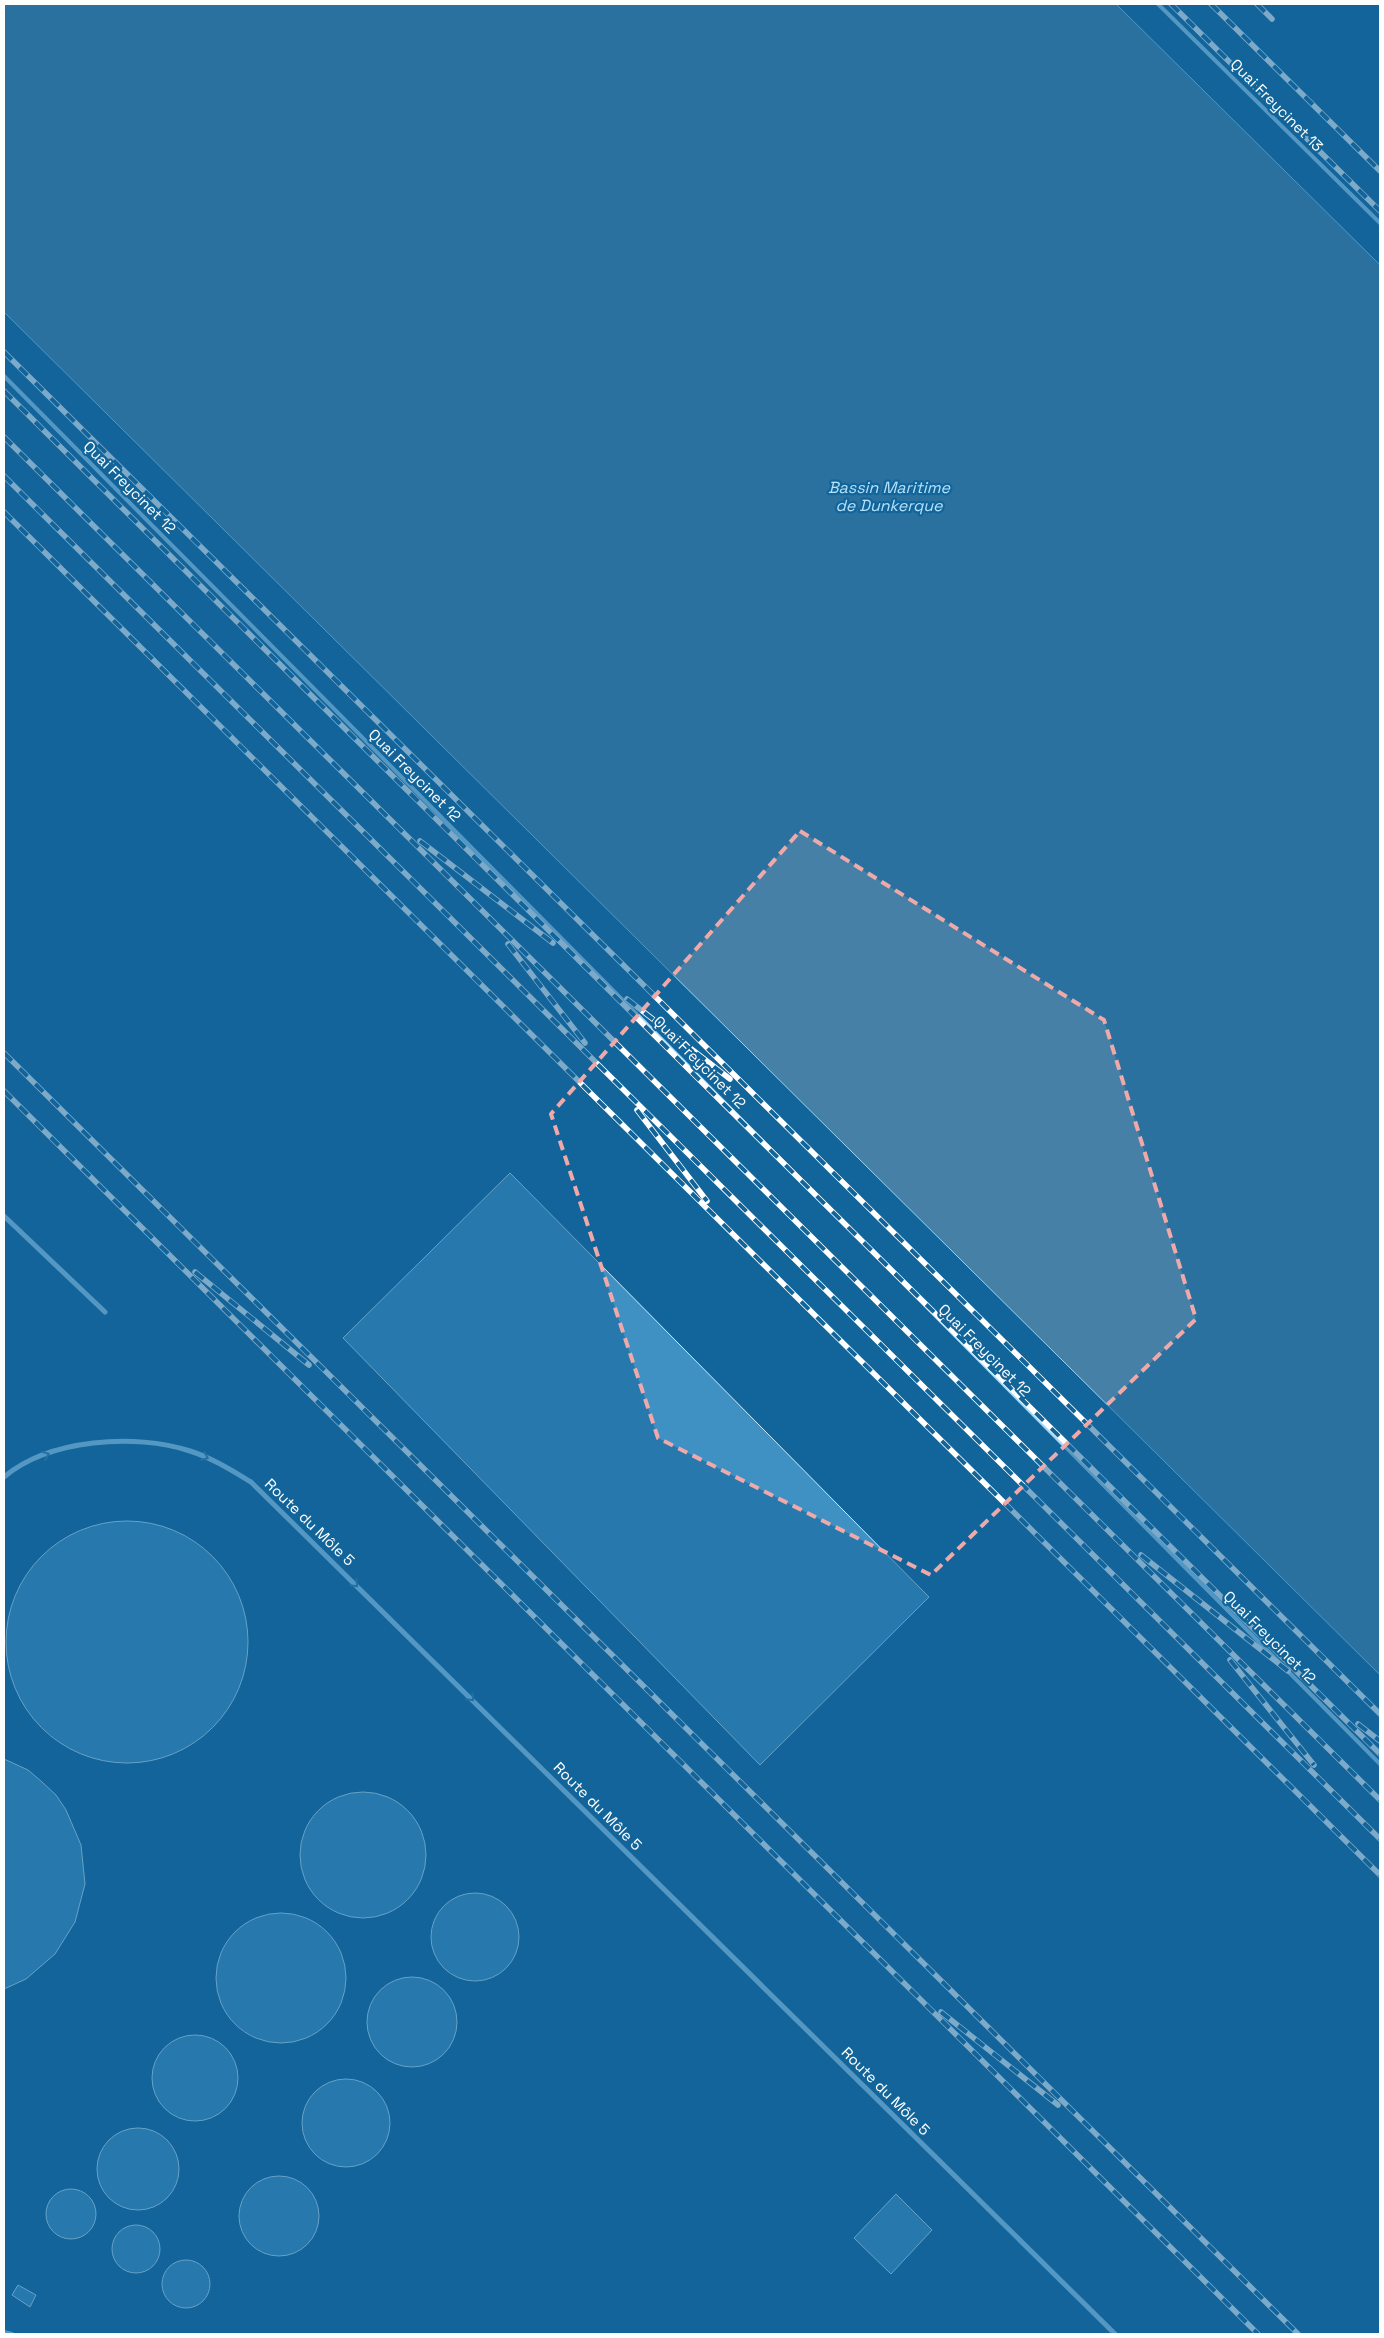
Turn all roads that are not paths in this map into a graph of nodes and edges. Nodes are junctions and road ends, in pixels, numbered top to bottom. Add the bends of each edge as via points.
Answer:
1 (1158, 4) edge
2 (1380, 223) edge
3 (4, 376) edge
4 (4, 1216) edge
5 (105, 1312) dead end
6 (4, 1478) edge
7 (1380, 1764) edge
8 (4, 2332) edge
9 (12, 2334) edge
10 (1114, 2334) edge

1 - 2 lane, Quai Freycinet 13
3 - 7 lane, Quai Freycinet 12
4 - 5 street
6 -> 10 street, Route du Môle 5 via 48,1453 95,1443 142,1442 189,1450 218,1462 251,1482
8 - 9 lane

